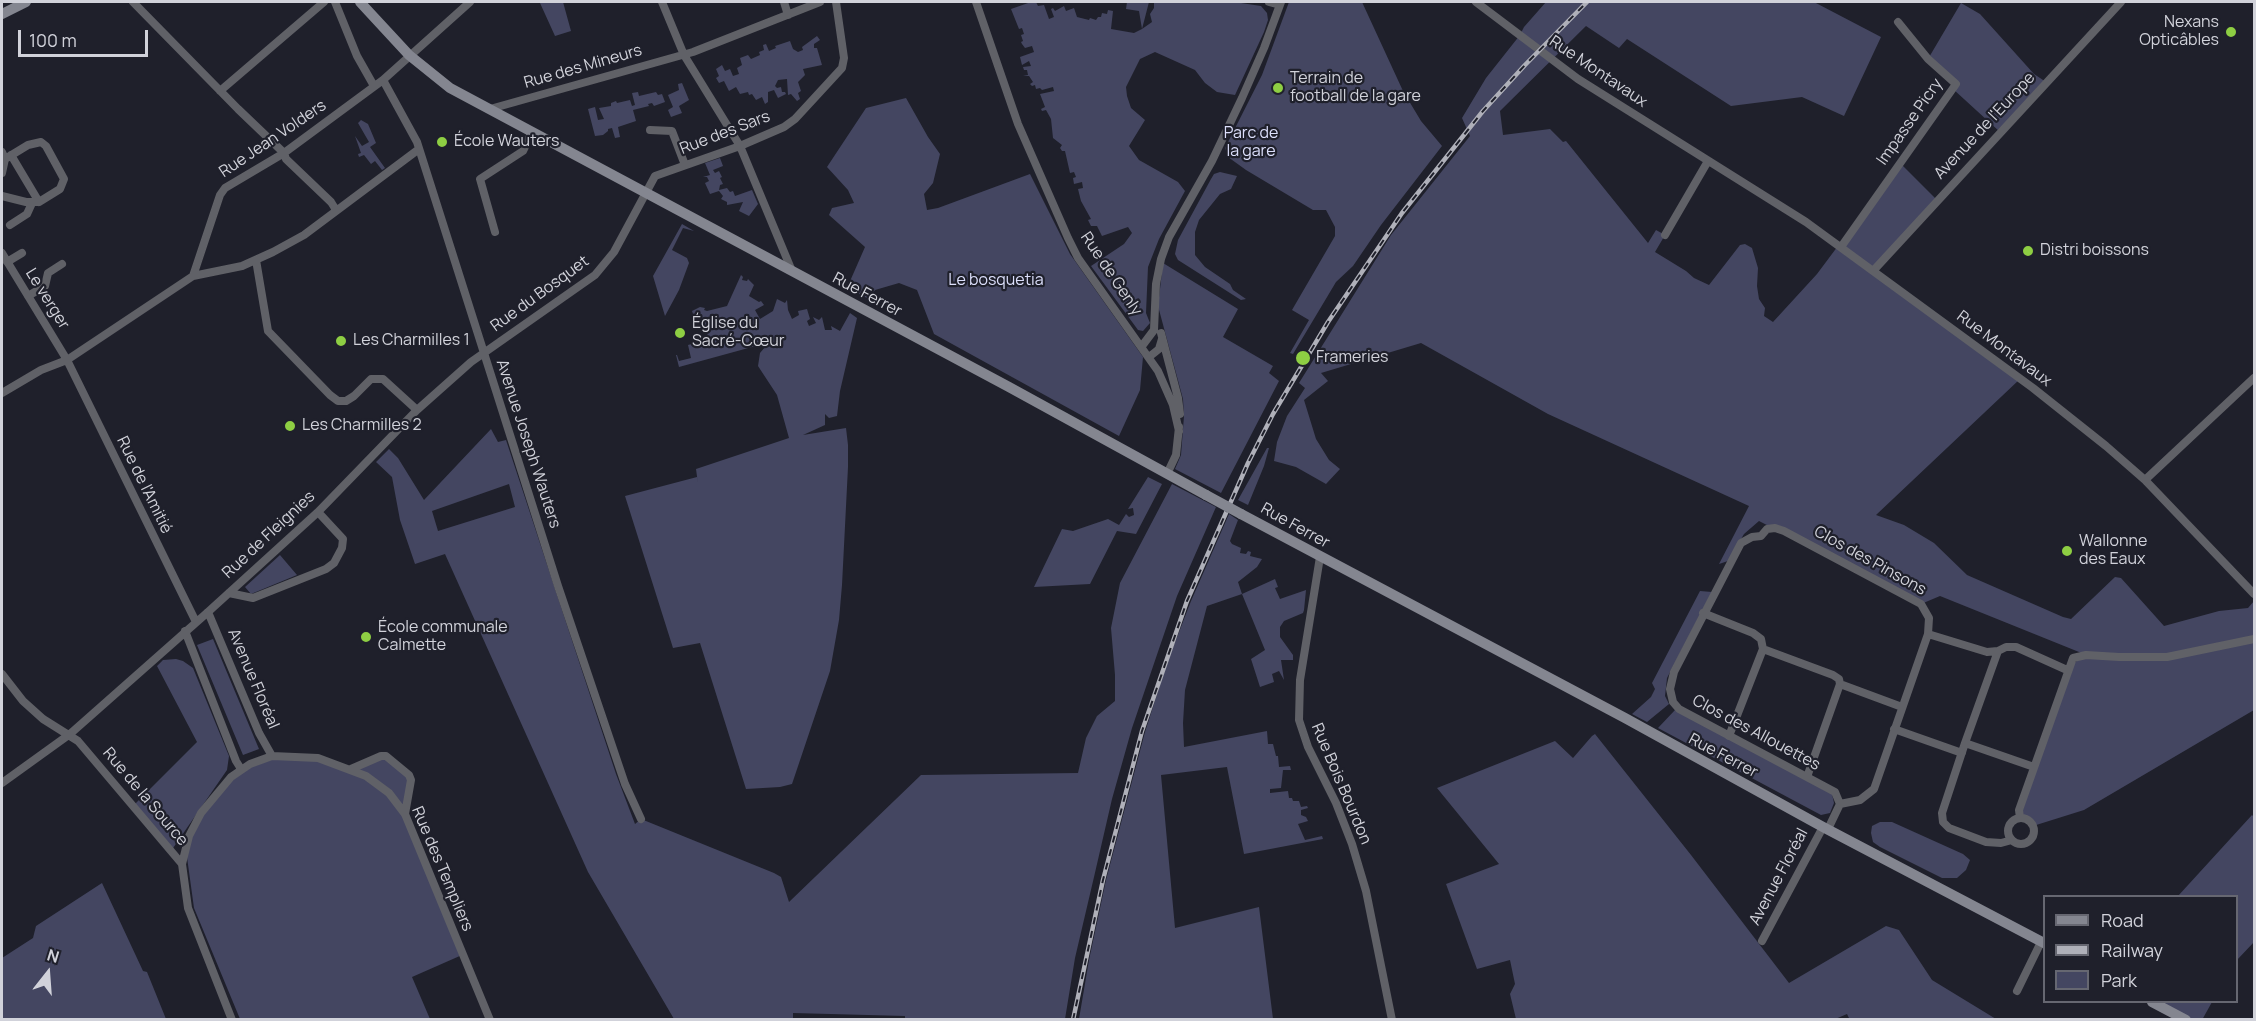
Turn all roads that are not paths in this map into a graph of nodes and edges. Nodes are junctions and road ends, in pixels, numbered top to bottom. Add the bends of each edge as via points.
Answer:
1 (26, 2) edge
2 (133, 2) edge
3 (324, 2) edge
4 (335, 2) edge
5 (360, 2) edge
6 (470, 2) edge
7 (662, 2) edge
8 (784, 2) edge
9 (820, 2) edge
10 (836, 2) edge
11 (976, 2) edge
12 (1269, 2) edge
13 (1476, 2) edge
14 (2121, 2) edge
15 (1281, 3) edge
16 (2, 14) edge
17 (788, 15) junction
18 (1898, 22) dead end
19 (409, 55) junction
20 (684, 55) junction
21 (383, 80) junction
22 (374, 86) junction
23 (220, 91) junction
24 (490, 109) junction
25 (650, 130) dead end
26 (532, 132) junction
27 (740, 146) junction
28 (419, 149) junction
29 (284, 153) junction
30 (6, 155) edge
31 (1708, 161) junction
32 (685, 165) junction
33 (2, 173) edge
34 (646, 192) junction
35 (2, 196) edge
36 (35, 203) junction
37 (336, 210) junction
38 (10, 225) dead end
39 (495, 231) dead end
40 (1665, 235) dead end
41 (1841, 247) junction
42 (2, 253) edge
43 (22, 253) dead end
44 (256, 260) junction
45 (7, 262) junction
46 (62, 264) dead end
47 (792, 271) junction
48 (1873, 271) junction
49 (193, 276) junction
50 (28, 296) junction
51 (1155, 303) junction
52 (1161, 333) junction
53 (1142, 346) junction
54 (484, 353) junction
55 (1149, 357) junction
56 (68, 360) junction
57 (2254, 378) edge
58 (2, 393) edge
59 (417, 410) junction
60 (1179, 431) junction
61 (1167, 474) junction
62 (2145, 480) junction
63 (318, 512) junction
64 (1320, 557) junction
65 (1719, 585) joint
66 (229, 593) junction
67 (2254, 594) edge
68 (208, 612) junction
69 (1703, 613) junction
70 (196, 622) junction
71 (185, 631) junction
72 (1928, 634) junction
73 (2254, 639) edge
74 (1763, 649) junction
75 (1998, 651) junction
76 (2067, 670) junction
77 (2, 674) edge
78 (1840, 684) junction
79 (1902, 707) junction
80 (1894, 729) junction
81 (70, 734) junction
82 (1729, 736) junction
83 (1965, 743) junction
84 (1962, 753) junction
85 (272, 756) junction
86 (2034, 767) junction
87 (351, 769) junction
88 (241, 770) junction
89 (1807, 777) junction
90 (2, 783) edge
91 (1840, 804) junction
92 (405, 814) junction
93 (2020, 818) junction
94 (641, 819) dead end
95 (1826, 828) junction
96 (2012, 840) junction
97 (182, 864) junction
98 (1762, 941) dead end
99 (2043, 943) edge
100 (2017, 991) dead end
101 (2154, 1003) edge
102 (232, 1020) edge
103 (490, 1020) edge
104 (1392, 1020) edge
105 (2186, 1020) edge

1 - 16 main road
2 - 23 street
3 - 23 street
4 - 22 street
5 - 19 main road, Rue Ferrer
6 - 19 street, Rue Jean Volders
7 - 20 street
8 - 17 street
9 - 17 street, Rue des Mineurs
10 - 27 street, Rue des Sars via 842,68 795,119
11 - 53 street, Rue de Genly via 1018,124 1068,238
12 - 15 street
13 - 31 street, Rue Montavaux via 1578,79
14 - 48 street, Avenue de l'Europe
15 - 51 street via 1253,74 1169,237 1161,259
17 - 20 street, Rue des Mineurs
18 - 41 street, Impasse Picry via 1956,84
19 - 21 street, Rue Jean Volders
19 - 24 main road, Rue Ferrer via 439,81
20 - 24 street, Rue des Mineurs
20 - 27 street
21 - 22 street, Rue Jean Volders
21 - 28 street, Avenue Joseph Wauters
22 - 29 street, Rue Jean Volders
23 - 29 street
24 - 26 main road, Rue Ferrer
25 - 32 street via 672,131
26 - 34 main road, Rue Ferrer
26 - 39 street via 523,151 480,180
27 - 32 street, Rue des Sars
27 - 47 street
28 - 37 street
28 - 54 street, Avenue Joseph Wauters
29 - 37 street
29 - 49 street, Rue Jean Volders via 234,182 220,195
30 - 33 street
30 - 36 street
30 - 36 street via 35,142 46,146 64,179 60,189
31 - 40 street
31 - 41 street, Rue Montavaux
32 - 34 street, Rue des Sars via 655,176
34 - 47 main road, Rue Ferrer
34 - 54 street, Rue du Bosquet via 605,265 595,275
35 - 36 street
36 - 38 street
37 - 44 street via 304,235
41 - 48 street, Rue Montavaux
42 - 45 street, Le verger
43 - 45 street
44 - 49 street
44 - 59 street via 268,332 330,395 346,401 371,379 383,379
45 - 50 street, Le verger
46 - 50 street via 48,273 45,285
47 - 61 main road, Rue Ferrer
48 - 62 street, Rue Montavaux via 2033,388
49 - 56 street
50 - 56 street, Le verger
51 - 52 street
51 - 53 street via 1154,330
52 - 55 street via 1159,349
52 - 60 street via 1178,398
53 - 55 street, Rue de Genly
54 - 59 street, Rue de Fleignies
54 - 94 street, Avenue Joseph Wauters via 603,721
55 - 60 street, Rue de Genly via 1167,386
56 - 58 street
56 - 70 street, Rue de l'Amitié
57 - 62 street
59 - 63 street, Rue de Fleignies
60 - 61 street via 1176,455
61 - 64 main road, Rue Ferrer, bridge
62 - 67 street, Rue Montavaux
63 - 66 street, Rue de Fleignies
63 - 66 street via 343,539 334,563 253,598
64 - 95 main road, Rue Ferrer
64 - 104 street, Rue Bois Bourdon via 1300,680 1299,720 1352,844 1366,891
65 - 69 street, Clos des Allouettes
65 - 72 street, Clos des Pinsons via 1741,543 1775,528 1921,604 1929,618
66 - 68 street, Rue de Fleignies
68 - 70 street, Rue de Fleignies
68 - 85 street, Avenue Floréal
69 - 74 street via 1753,633 1761,639
69 - 82 street, Clos des Allouettes via 1674,672 1671,696 1679,709
70 - 71 street, Rue de Fleignies
71 - 81 street, Rue de Fleignies
71 - 88 street
72 - 75 street via 1987,652
72 - 79 street
73 - 76 street via 2167,657 2077,656
74 - 78 street via 1833,675
74 - 82 street
75 - 76 street via 2016,647
75 - 83 street
76 - 86 street
77 - 81 street, Rue de la Source via 23,701
78 - 79 street
78 - 89 street
79 - 80 street
80 - 84 street
80 - 91 street via 1872,792 1860,800
81 - 90 street, Rue de Fleignies
81 - 97 street, Rue de la Source
82 - 89 street, Clos des Allouettes
83 - 84 street
83 - 86 street
84 - 96 street via 1942,813 1943,822 1986,842
85 - 87 street, Rue des Templiers via 318,758
85 - 88 street, Rue des Templiers
86 - 93 street via 2019,810
87 - 92 street, Rue des Templiers via 388,793
87 - 92 street via 386,756 409,775
88 - 97 street, Rue des Templiers via 201,813 189,836
89 - 91 street, Clos des Allouettes via 1835,792
91 - 95 street
92 - 103 street, Rue des Templiers
93 - 96 street via 2010,825 2008,833
93 - 96 street via 2031,823 2033,836 2023,844
95 - 98 street, Avenue Floréal
95 - 99 main road, Rue Ferrer
97 - 102 street, Rue de la Source via 188,908
99 - 100 street
101 - 105 main road

